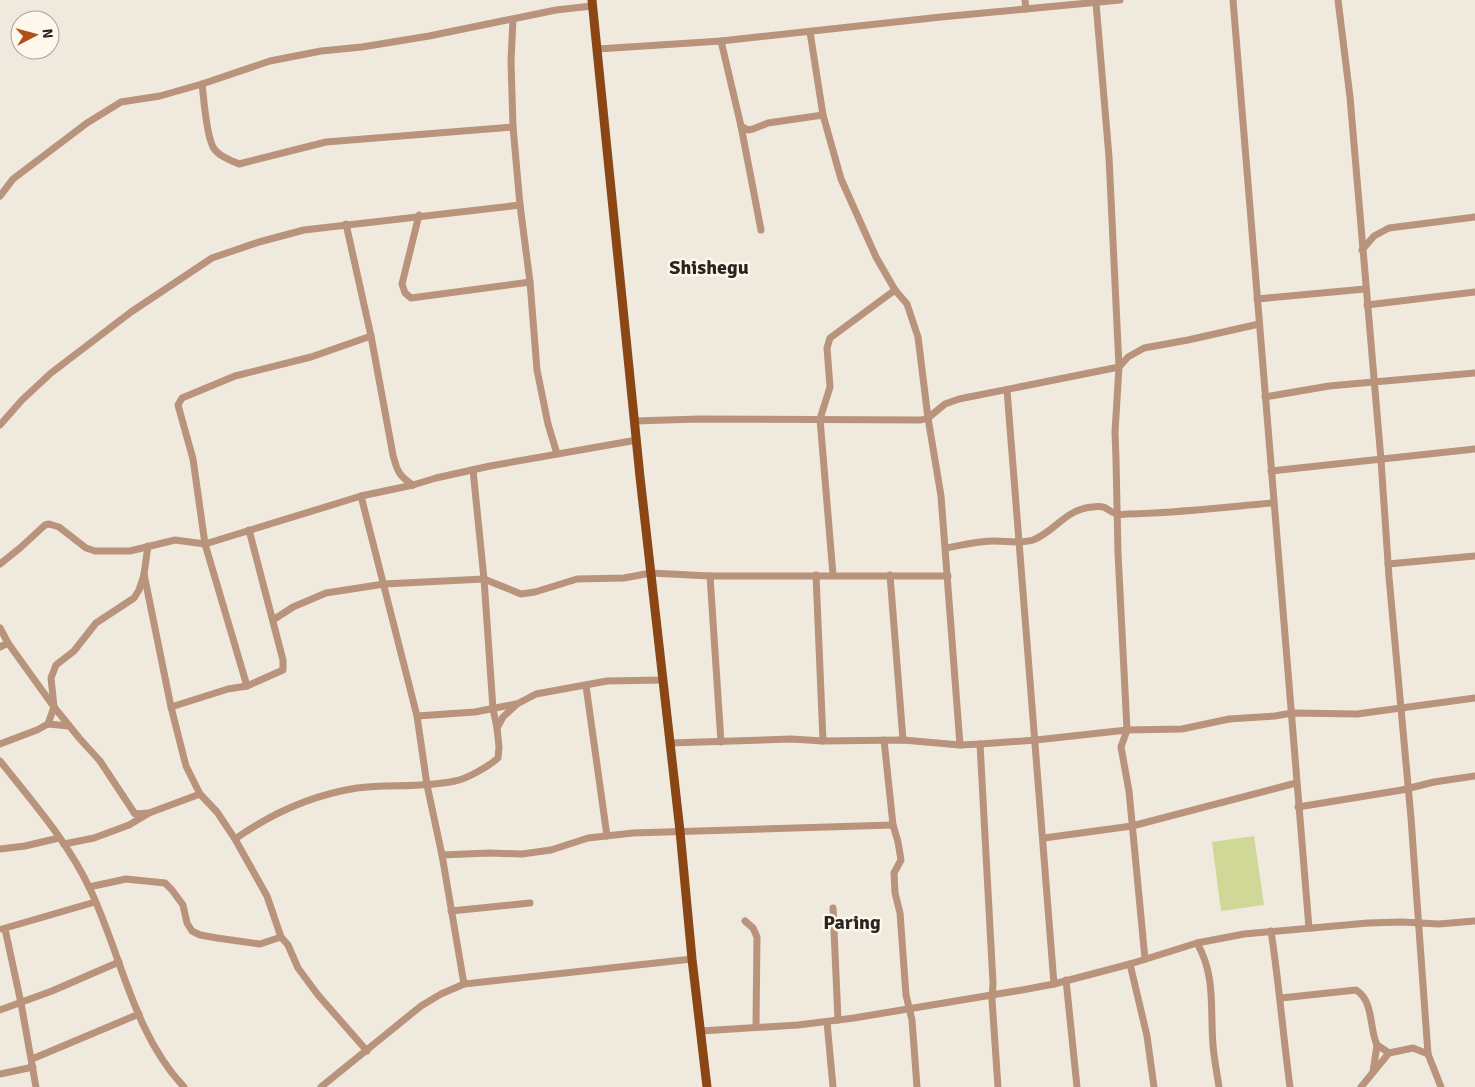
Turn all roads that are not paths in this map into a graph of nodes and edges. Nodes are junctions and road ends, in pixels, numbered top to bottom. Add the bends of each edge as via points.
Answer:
1 (1025, 0) edge
2 (1120, 0) edge
3 (1233, 0) edge
4 (1338, 0) edge
5 (592, 3) edge
6 (1096, 3) junction
7 (1026, 9) junction
8 (512, 18) junction
9 (810, 32) junction
10 (721, 41) junction
11 (598, 49) junction
12 (202, 84) junction
13 (823, 115) junction
14 (741, 126) junction
15 (513, 127) junction
16 (0, 196) edge
17 (520, 205) junction
18 (419, 216) junction
19 (1475, 217) edge
20 (346, 224) junction
21 (761, 230) dead end
22 (1362, 250) junction
23 (530, 282) junction
24 (1365, 288) junction
25 (896, 290) junction
26 (1475, 292) edge
27 (1257, 299) junction
28 (1367, 305) junction
29 (1259, 324) junction
30 (372, 336) junction
31 (1119, 367) junction
32 (1475, 373) edge
33 (1374, 382) junction
34 (1007, 390) junction
35 (1265, 397) junction
36 (928, 418) junction
37 (820, 419) junction
38 (635, 421) junction
39 (0, 425) edge
40 (637, 440) junction
41 (1475, 449) edge
42 (557, 454) junction
43 (1381, 460) junction
44 (473, 470) junction
45 (1271, 471) junction
46 (413, 485) junction
47 (361, 496) junction
48 (1273, 503) junction
49 (1117, 514) junction
50 (249, 530) junction
51 (1020, 543) junction
52 (205, 544) junction
53 (148, 546) junction
54 (946, 548) junction
55 (1475, 556) edge
56 (0, 564) edge
57 (1388, 564) junction
58 (651, 573) junction
59 (144, 574) junction
60 (816, 575) junction
61 (833, 575) junction
62 (710, 576) junction
63 (890, 576) junction
64 (948, 576) junction
65 (484, 579) junction
66 (384, 584) junction
67 (273, 620) junction
68 (0, 628) edge
69 (8, 643) junction
70 (0, 647) edge
71 (662, 680) junction
72 (247, 686) junction
73 (586, 686) junction
74 (1475, 698) edge
75 (517, 704) junction
76 (54, 707) junction
77 (171, 707) junction
78 (1401, 708) junction
79 (493, 709) junction
80 (1292, 713) junction
81 (417, 716) junction
82 (48, 724) junction
83 (69, 726) junction
84 (497, 728) junction
85 (1128, 730) junction
86 (884, 740) junction
87 (903, 740) junction
88 (1036, 740) junction
89 (823, 741) junction
90 (721, 742) junction
91 (670, 743) junction
92 (0, 744) edge
93 (980, 744) junction
94 (960, 745) junction
95 (0, 761) edge
96 (1475, 776) edge
97 (1296, 783) junction
98 (427, 785) junction
99 (1409, 788) junction
100 (200, 794) junction
101 (1298, 808) junction
102 (148, 813) junction
103 (135, 814) junction
104 (129, 825) junction
105 (893, 825) junction
106 (1132, 826) junction
107 (680, 831) junction
108 (607, 836) junction
109 (1044, 838) junction
110 (235, 839) junction
111 (62, 841) junction
112 (0, 849) edge
113 (442, 855) junction
114 (89, 887) junction
115 (95, 902) junction
116 (530, 903) dead end
117 (833, 908) dead end
118 (451, 911) junction
119 (1475, 921) edge
120 (745, 922) dead end
121 (1418, 923) junction
122 (1309, 928) junction
123 (2, 929) edge
124 (1271, 931) junction
125 (281, 937) junction
126 (1197, 943) junction
127 (692, 959) junction
128 (1145, 959) junction
129 (119, 962) junction
130 (1130, 964) junction
131 (1066, 980) junction
132 (464, 984) junction
133 (1054, 984) junction
134 (992, 994) junction
135 (1281, 998) junction
136 (21, 1003) junction
137 (910, 1009) junction
138 (0, 1010) edge
139 (139, 1014) junction
140 (838, 1020) junction
141 (827, 1022) junction
142 (756, 1027) junction
143 (701, 1031) junction
144 (1377, 1045) junction
145 (367, 1051) junction
146 (1389, 1054) junction
147 (1428, 1054) junction
148 (33, 1063) junction
149 (0, 1074) edge
150 (1373, 1074) junction
151 (36, 1087) edge
152 (184, 1087) edge
153 (321, 1087) edge
154 (706, 1087) edge
155 (833, 1087) edge
156 (917, 1087) edge
157 (998, 1087) edge
158 (1077, 1087) edge
159 (1154, 1087) edge
160 (1220, 1087) edge
161 (1290, 1087) edge
162 (1361, 1087) edge
163 (1441, 1087) edge

1 - 7 street
2 - 6 street
3 - 27 street
4 - 22 street via 1350,97
5 - 8 street
5 - 11 main road
6 - 7 street
6 - 31 street via 1109,157
7 - 9 street
8 - 12 street via 429,36 320,51 270,62
8 - 15 street
9 - 10 street
9 - 13 street
10 - 11 street
10 - 14 street
11 - 38 main road
12 - 15 street via 213,147 225,158 239,164 326,142
12 - 16 street via 160,96 121,102 12,179
13 - 14 street via 768,123 748,130
13 - 25 street via 841,179 876,257
14 - 21 street
15 - 17 street
17 - 18 street
17 - 23 street
18 - 20 street
18 - 23 street via 402,284 411,298
19 - 22 street via 1389,228 1374,236
20 - 30 street
20 - 39 street via 304,230 212,258 131,312 51,374
22 - 24 street
23 - 42 street via 537,370
24 - 27 street
24 - 28 street
25 - 36 street via 907,304 918,338
25 - 37 street via 830,338 827,348 830,387
26 - 28 street
27 - 29 street
28 - 33 street
29 - 31 street via 1144,348 1128,357
29 - 35 street
30 - 46 street via 393,455 402,478
30 - 52 street via 311,357 235,376 182,398 178,405 193,459
31 - 34 street
31 - 49 street via 1115,432
32 - 33 street
33 - 35 street
33 - 43 street
34 - 36 street via 959,399 945,404
34 - 51 street
35 - 45 street
36 - 37 street
36 - 54 street via 942,496
37 - 38 street
37 - 61 street
38 - 40 main road
40 - 42 street
40 - 58 main road
41 - 43 street
42 - 44 street
43 - 45 street
43 - 57 street
44 - 46 street
44 - 65 street
45 - 48 street
46 - 47 street
47 - 50 street
47 - 66 street
48 - 49 street
48 - 80 street
49 - 51 street via 1104,506 1076,511 1043,535
49 - 85 street
50 - 52 street
50 - 67 street
51 - 54 street via 996,541
51 - 88 street
52 - 53 street via 175,540
52 - 72 street
53 - 56 street via 130,551 95,551 49,524
53 - 59 street
54 - 64 street
55 - 57 street
57 - 78 street
58 - 62 street
58 - 65 street via 624,578 577,579 521,594
58 - 71 main road
59 - 76 street via 134,598 100,619 74,651 56,665 51,678
59 - 77 street
60 - 61 street
60 - 62 street
60 - 89 street
61 - 63 street
62 - 90 street
63 - 64 street
63 - 87 street
64 - 94 street
65 - 66 street
65 - 79 street
66 - 67 street via 326,593 293,607
66 - 81 street
67 - 72 street via 283,670
68 - 69 street
69 - 70 street
69 - 76 street
71 - 73 street via 607,681
71 - 91 main road
72 - 77 street
73 - 75 street via 536,694
73 - 108 street
74 - 78 street
75 - 79 street
75 - 84 street
76 - 82 street
76 - 83 street
77 - 100 street via 186,766
78 - 80 street via 1357,714
78 - 99 street
79 - 81 street
79 - 84 street
80 - 85 street via 1229,719 1182,729
80 - 97 street
81 - 98 street
82 - 83 street
82 - 92 street
83 - 103 street via 100,762
84 - 98 street via 498,758 492,763 457,781
85 - 88 street
85 - 106 street via 1121,747
86 - 87 street
86 - 89 street
86 - 105 street
87 - 94 street
88 - 93 street
88 - 109 street
89 - 90 street
90 - 91 street
91 - 107 main road
93 - 94 street
93 - 134 street
95 - 111 street
96 - 99 street
97 - 101 street
97 - 106 street
98 - 110 street via 358,788 323,795 286,809
98 - 113 street
99 - 101 street
99 - 121 street
100 - 102 street
100 - 110 street
101 - 122 street
102 - 103 street
102 - 104 street
103 - 104 street
104 - 111 street via 94,838
105 - 107 street
105 - 137 street via 901,860 894,873 895,894 900,913 906,995
106 - 109 street
106 - 128 street
107 - 108 street
107 - 127 main road
108 - 113 street via 522,854
109 - 133 street
110 - 125 street via 268,896
111 - 112 street
111 - 114 street
113 - 118 street
114 - 115 street
114 - 125 street via 126,879 165,884 183,905 192,931 260,944
115 - 123 street
115 - 129 street
116 - 118 street
117 - 140 street
118 - 132 street
119 - 121 street
120 - 142 street via 753,928 757,938
121 - 122 street
121 - 147 street
122 - 124 street
123 - 136 street
124 - 126 street
124 - 135 street
125 - 145 street via 306,980
126 - 128 street
126 - 160 street via 1205,956 1210,976 1213,1048
127 - 132 street
127 - 143 main road
128 - 130 street
129 - 136 street
129 - 139 street
130 - 131 street
130 - 159 street via 1147,1036
131 - 133 street
131 - 158 street
132 - 145 street via 422,1006
133 - 134 street
134 - 137 street
134 - 157 street
135 - 144 street via 1356,990 1366,1001
135 - 161 street
136 - 138 street
136 - 148 street
137 - 140 street
137 - 156 street
139 - 148 street
139 - 152 street via 153,1044
140 - 141 street
141 - 142 street
141 - 155 street
142 - 143 street
143 - 154 main road
144 - 146 street
144 - 150 street
145 - 153 street
146 - 147 street via 1413,1048
146 - 150 street
147 - 163 street
148 - 149 street
148 - 151 street
150 - 162 street

